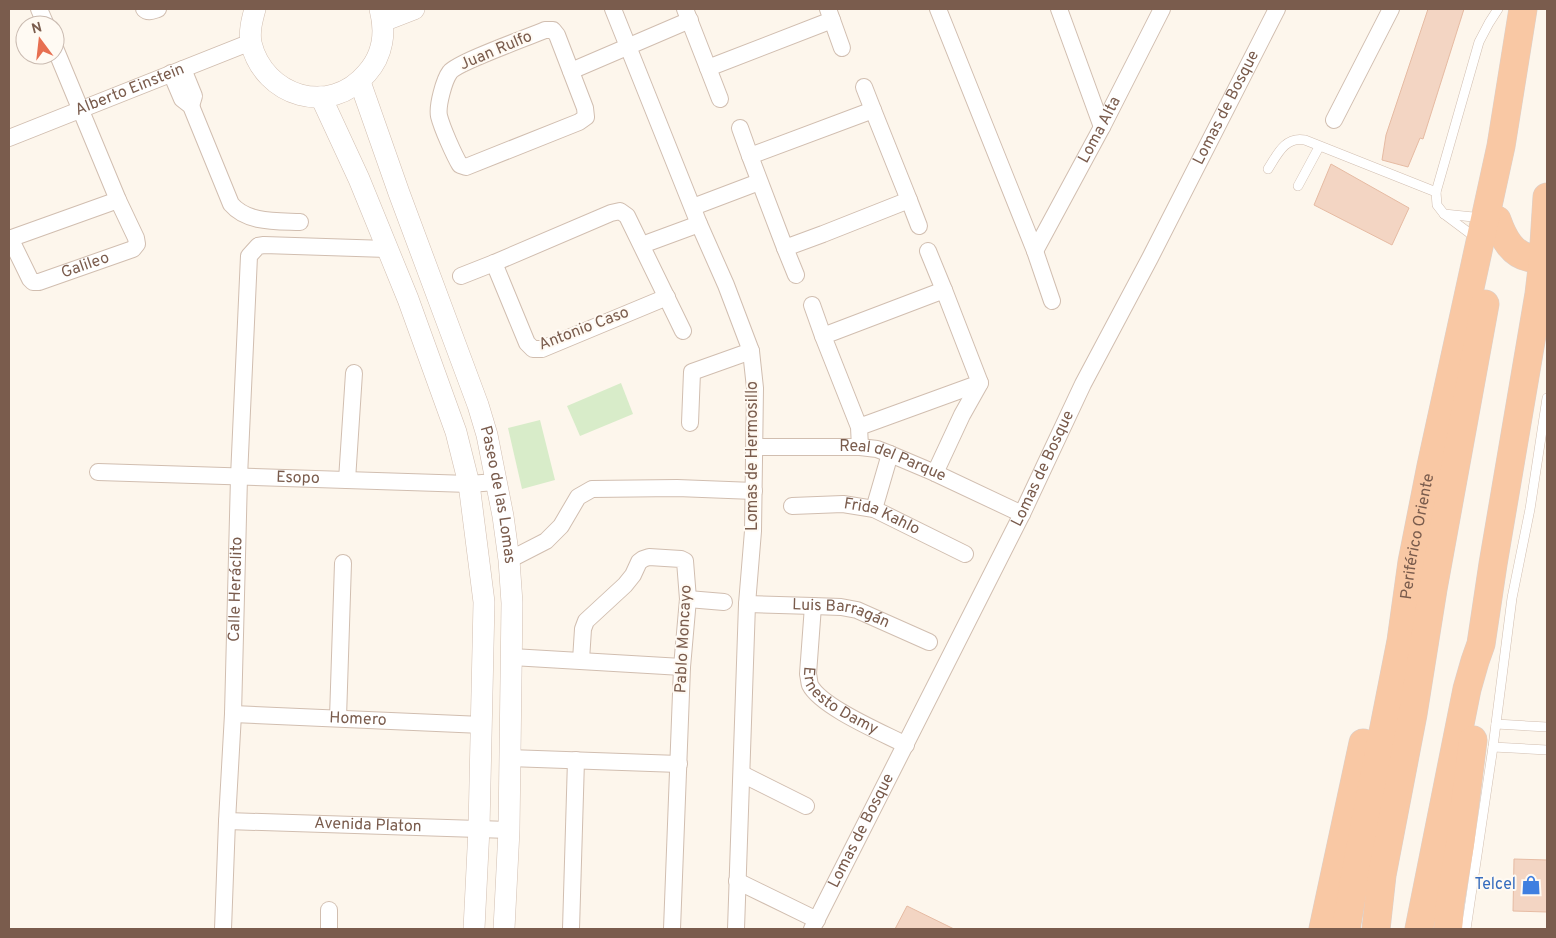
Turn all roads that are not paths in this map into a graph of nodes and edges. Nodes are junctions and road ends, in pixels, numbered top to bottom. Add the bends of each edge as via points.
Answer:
1 (144, 9) edge
2 (158, 9) edge
3 (255, 9) edge
4 (414, 9) edge
5 (613, 9) edge
6 (938, 9) edge
7 (1059, 9) edge
8 (1162, 9) edge
9 (1277, 9) edge
10 (1391, 9) edge
11 (1498, 9) edge
12 (1523, 9) edge
13 (687, 14) edge
14 (830, 14) edge
15 (381, 15) edge
16 (251, 42) junction
17 (628, 47) junction
18 (842, 48) dead end
19 (62, 65) edge
20 (708, 68) junction
21 (177, 71) junction
22 (571, 71) junction
23 (360, 82) junction
24 (864, 87) dead end
25 (321, 97) junction
26 (720, 99) dead end
27 (81, 109) junction
28 (873, 110) junction
29 (1334, 120) dead end
30 (1102, 127) junction
31 (740, 128) dead end
32 (9, 138) edge
33 (1319, 147) junction
34 (750, 156) junction
35 (1268, 169) dead end
36 (760, 182) junction
37 (1298, 186) dead end
38 (1436, 192) junction
39 (1547, 197) edge
40 (118, 200) junction
41 (909, 200) junction
42 (693, 207) junction
43 (1444, 214) junction
44 (300, 222) dead end
45 (699, 224) junction
46 (919, 226) dead end
47 (1487, 227) junction
48 (10, 238) edge
49 (642, 245) junction
50 (785, 248) junction
51 (387, 249) junction
52 (928, 251) dead end
53 (1035, 251) junction
54 (1545, 258) edge
55 (425, 262) junction
56 (494, 263) junction
57 (397, 274) junction
58 (796, 275) dead end
59 (461, 276) dead end
60 (944, 290) junction
61 (667, 297) junction
62 (1052, 301) dead end
63 (1543, 303) edge
64 (812, 305) dead end
65 (683, 331) dead end
66 (823, 336) junction
67 (751, 352) junction
68 (354, 373) dead end
69 (980, 383) junction
70 (1547, 398) edge
71 (690, 423) dead end
72 (859, 427) junction
73 (755, 447) junction
74 (860, 447) junction
75 (890, 454) junction
76 (98, 472) dead end
77 (935, 473) junction
78 (239, 478) junction
79 (347, 480) junction
80 (496, 482) junction
81 (469, 484) junction
82 (754, 491) junction
83 (792, 506) dead end
84 (874, 509) junction
85 (1022, 514) junction
86 (965, 554) dead end
87 (509, 560) junction
88 (1412, 562) junction
89 (343, 563) dead end
90 (688, 599) junction
91 (724, 602) dead end
92 (747, 604) junction
93 (813, 606) junction
94 (930, 642) dead end
95 (1481, 644) junction
96 (512, 657) junction
97 (581, 660) junction
98 (682, 667) junction
99 (233, 714) junction
100 (338, 718) junction
101 (1496, 724) junction
102 (482, 725) junction
103 (1547, 727) edge
104 (906, 745) junction
105 (1493, 747) junction
106 (1547, 750) edge
107 (509, 758) junction
108 (576, 760) junction
109 (679, 764) junction
110 (742, 774) junction
111 (806, 806) dead end
112 (226, 820) junction
113 (480, 828) junction
114 (509, 830) junction
115 (736, 881) junction
116 (329, 910) dead end
117 (814, 925) edge
118 (224, 929) edge
119 (329, 929) edge
120 (474, 929) edge
121 (504, 929) edge
122 (571, 929) edge
123 (672, 929) edge
124 (736, 929) edge
125 (1323, 929) edge
126 (1346, 929) edge
127 (1376, 929) edge
128 (1419, 929) edge
129 (1448, 929) edge
130 (1466, 929) edge

1 - 2 street via 150,12
3 - 16 street
4 - 15 street
5 - 17 street, Lomas de Hermosillo
6 - 53 street
7 - 30 street
8 - 30 street, Loma Alta
9 - 85 street, Lomas de Bosque via 1083,384
10 - 29 street
11 - 38 lane via 1479,42
12 - 47 highway, Periférico Oriente
13 - 17 street
13 - 20 street
14 - 18 street
14 - 20 street
15 - 23 street via 383,44 374,65
16 - 21 street, Alberto Einstein
16 - 25 street via 259,65 275,83 297,94
17 - 22 street
17 - 42 street, Lomas de Hermosillo
19 - 27 street, Galileo
20 - 26 street
21 - 27 street, Alberto Einstein
21 - 44 street via 182,98 191,106 231,204 247,216
22 - 22 street, Juan Rulfo via 586,117 466,167 460,165 438,115 444,83 451,70 545,30 553,30
23 - 25 street via 335,95
23 - 55 street, Paseo de las Lomas
24 - 28 street
25 - 51 street, Paseo de las Lomas
27 - 32 street, Alberto Einstein
27 - 40 street, Galileo
28 - 34 street
28 - 41 street
30 - 53 street, Loma Alta
31 - 34 street
33 - 35 lane via 1300,139 1288,142
33 - 37 lane
33 - 38 lane
34 - 36 street
36 - 42 street
36 - 50 street
38 - 43 lane via 1437,205
39 - 54 highway
40 - 48 street, Galileo
40 - 48 street, Galileo via 136,238 137,244 133,249 33,282
41 - 46 street
41 - 50 street
42 - 45 street, Lomas de Hermosillo
43 - 47 lane
43 - 47 lane
45 - 49 street
45 - 67 street, Lomas de Hermosillo
47 - 54 highway via 1502,234 1512,249 1524,258
47 - 88 highway, Periférico Oriente
47 - 127 highway via 1480,333 1382,875
49 - 56 street via 627,216 620,211
49 - 61 street
50 - 58 street
51 - 57 street, Paseo de las Lomas
51 - 78 street, Calle Heráclito via 264,245 258,246 249,256
52 - 60 street
53 - 62 street
54 - 63 highway
55 - 57 street
55 - 80 street, Paseo de las Lomas via 478,405
56 - 59 street
56 - 61 street, Antonio Caso via 527,343 533,349 542,349
57 - 81 street, Paseo de las Lomas via 456,432
60 - 66 street
60 - 69 street
61 - 65 street
63 - 95 highway via 1493,564
64 - 66 street
66 - 72 street
67 - 71 street via 692,372
67 - 73 street, Lomas de Hermosillo
68 - 79 street
69 - 72 street
69 - 77 street
70 - 101 lane via 1530,510 1512,598
72 - 74 street
73 - 74 street, Real del Parque
73 - 82 street, Lomas de Hermosillo
74 - 75 street, Real del Parque
75 - 77 street, Real del Parque
75 - 84 street
76 - 78 street, Esopo
77 - 85 street, Real del Parque
78 - 79 street, Esopo
78 - 99 street, Calle Heráclito
79 - 81 street, Esopo
80 - 81 street, Esopo
80 - 87 street, Paseo de las Lomas
81 - 102 street, Paseo de las Lomas via 484,602
82 - 87 street via 592,489 578,497 561,526 546,541
82 - 92 street, Lomas de Hermosillo
83 - 84 street, Frida Kahlo via 843,504
84 - 86 street, Frida Kahlo
85 - 104 street, Lomas de Bosque
87 - 96 street, Paseo de las Lomas
88 - 125 highway via 1402,581 1388,637
88 - 126 highway, Periférico Oriente via 1401,641
89 - 100 street
90 - 91 street
90 - 97 street, Pablo Moncayo via 685,562 681,559 643,559 625,585 586,621
90 - 98 street, Pablo Moncayo
92 - 93 street, Luis Barragán
92 - 110 street, Lomas de Hermosillo
93 - 94 street, Luis Barragán via 857,610
93 - 104 street, Ernesto Damy via 809,684 836,709
95 - 128 highway via 1467,689
95 - 129 highway via 1471,762
96 - 97 street
96 - 107 street, Paseo de las Lomas
97 - 98 street
98 - 109 street, Pablo Moncayo
99 - 100 street, Homero
99 - 112 street, Calle Heráclito
100 - 102 street, Homero
101 - 103 lane
101 - 105 lane
102 - 113 street, Paseo de las Lomas
104 - 117 street, Lomas de Bosque
105 - 106 lane
105 - 130 lane
107 - 108 street
107 - 114 street, Paseo de las Lomas
108 - 109 street
108 - 122 street
109 - 123 street, Pablo Moncayo
110 - 111 street
110 - 115 street, Lomas de Hermosillo
112 - 113 street, Avenida Platon
112 - 118 street, Calle Heráclito
113 - 114 street, Avenida Platon
113 - 120 street, Paseo de las Lomas
114 - 121 street, Paseo de las Lomas
115 - 117 street
115 - 124 street, Lomas de Hermosillo
116 - 119 street

